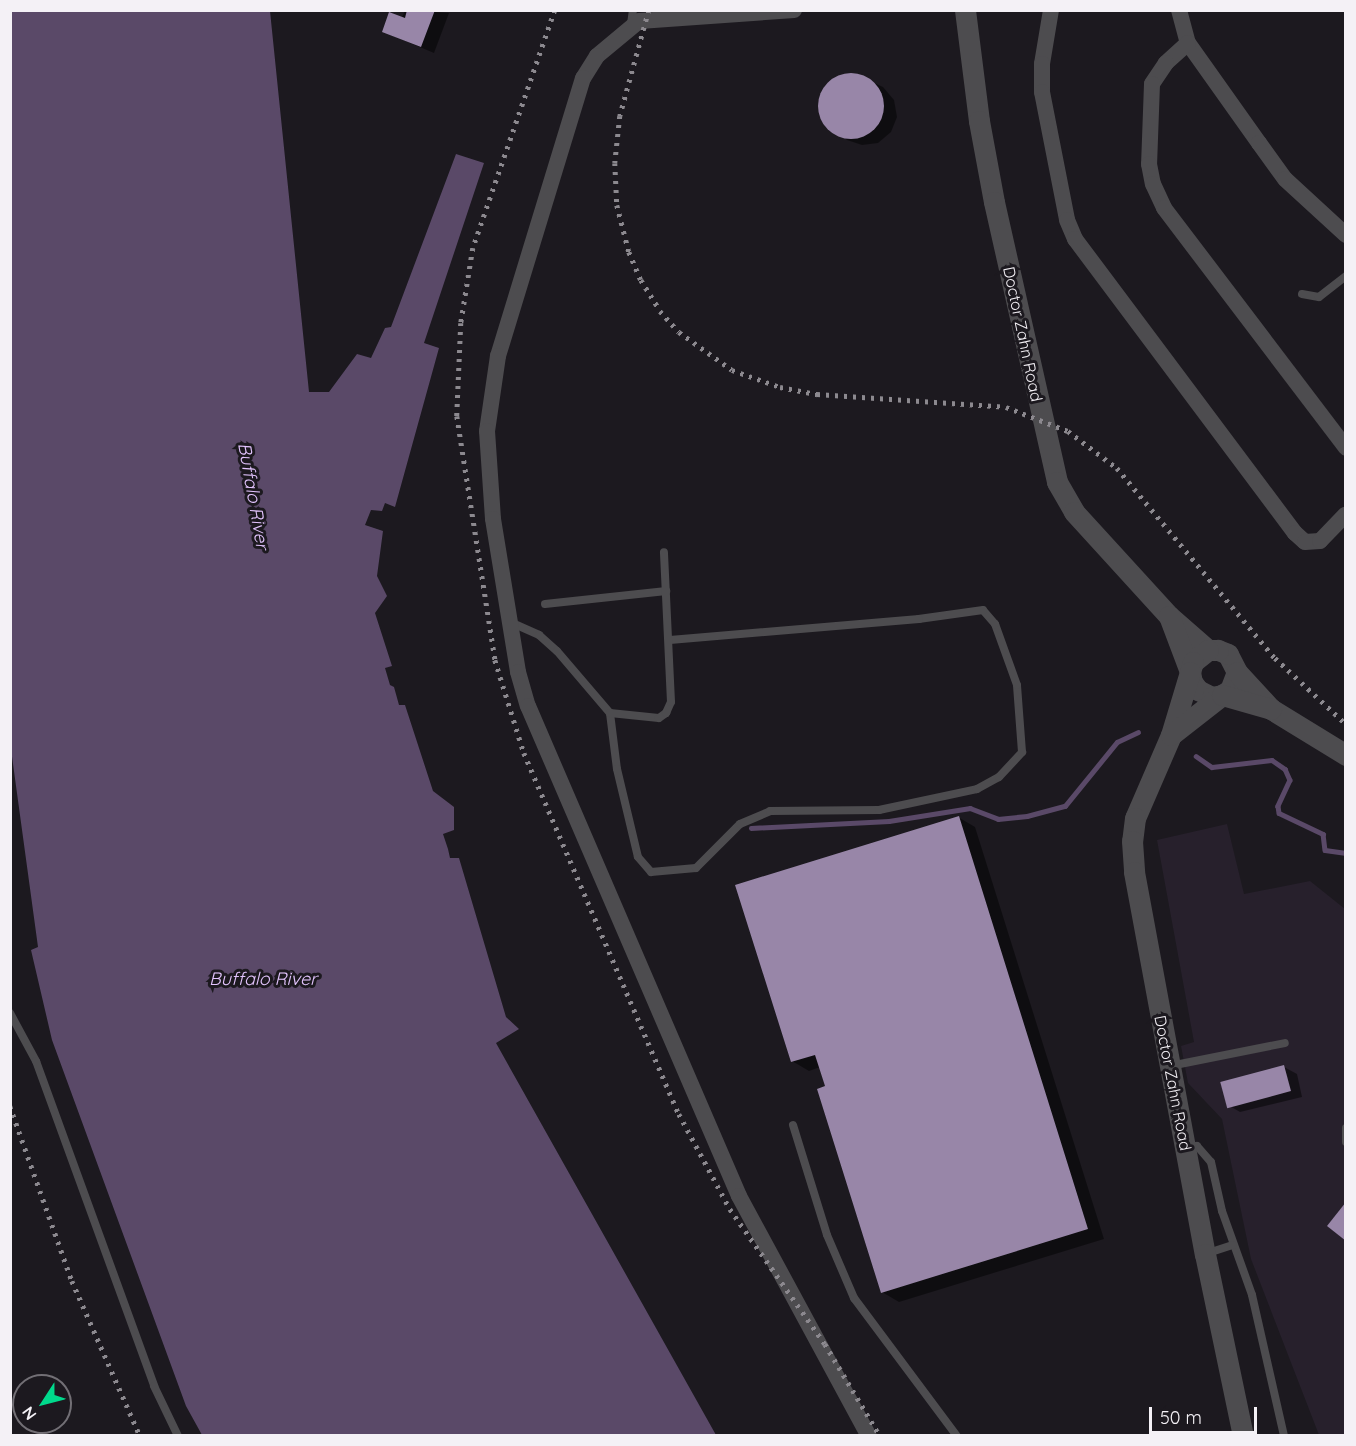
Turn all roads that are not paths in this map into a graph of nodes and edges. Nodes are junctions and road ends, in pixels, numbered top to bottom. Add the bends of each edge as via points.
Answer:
1 (794, 10) edge
2 (965, 10) edge
3 (1051, 10) edge
4 (1179, 10) edge
5 (789, 11) edge
6 (632, 17) edge
7 (1188, 43) junction
8 (1346, 235) edge
9 (1346, 276) edge
10 (1302, 294) dead end
11 (1346, 448) edge
12 (1346, 514) edge
13 (664, 552) dead end
14 (666, 591) junction
15 (545, 604) dead end
16 (1169, 616) junction
17 (510, 622) junction
18 (670, 640) junction
19 (1208, 650) junction
20 (1190, 672) junction
21 (1237, 672) junction
22 (1222, 695) junction
23 (1271, 709) junction
24 (610, 713) junction
25 (1171, 735) junction
26 (1346, 755) edge
27 (10, 1013) edge
28 (1285, 1043) dead end
29 (1170, 1066) junction
30 (793, 1125) dead end
31 (1346, 1128) edge
32 (1346, 1142) edge
33 (1185, 1146) junction
34 (1233, 1245) junction
35 (1205, 1254) junction
36 (178, 1436) edge
37 (869, 1436) edge
38 (957, 1436) edge
39 (1243, 1436) edge
40 (1284, 1436) edge

1 - 5 street
2 - 16 street, Doctor Zahn Road via 990,179 1054,474 1074,512
3 - 12 street via 1042,64 1042,92 1067,220 1075,239 1300,539 1311,544 1320,541
4 - 7 street
5 - 6 street via 646,20
6 - 17 street via 583,78 498,357 487,431 493,519
7 - 8 street via 1285,179
7 - 11 street via 1166,63 1152,84 1149,164 1153,184 1164,208
9 - 10 lane via 1319,297
13 - 14 lane
14 - 15 lane
14 - 18 lane
16 - 19 street, Doctor Zahn Road
16 - 20 street, Doctor Zahn Road
17 - 24 lane via 539,635 557,651
17 - 37 street via 528,706 696,1103 754,1228
18 - 24 lane via 671,702 666,713 648,718
18 - 24 lane via 883,623 983,609 995,624 1017,685 1022,752 999,777 977,789 922,804 879,810 770,811 741,824 696,868 651,872 638,857 617,769
19 - 20 street, Doctor Zahn Road via 1193,662
19 - 21 street, Doctor Zahn Road via 1228,654
20 - 22 street, Doctor Zahn Road via 1198,690 1212,697
20 - 25 street, Doctor Zahn Road
21 - 22 street, Doctor Zahn Road via 1230,690
21 - 23 street
22 - 23 street
22 - 25 street, Doctor Zahn Road
23 - 26 street
25 - 29 street, Doctor Zahn Road via 1143,796 1132,841 1134,872
27 - 36 lane via 36,1061 154,1386
28 - 29 lane
29 - 33 street, Doctor Zahn Road
30 - 38 lane via 816,1200 854,1298
31 - 32 lane
33 - 34 lane via 1197,1146 1211,1162
33 - 35 street, Doctor Zahn Road
34 - 35 lane
34 - 40 lane via 1252,1295
35 - 39 street, Doctor Zahn Road

